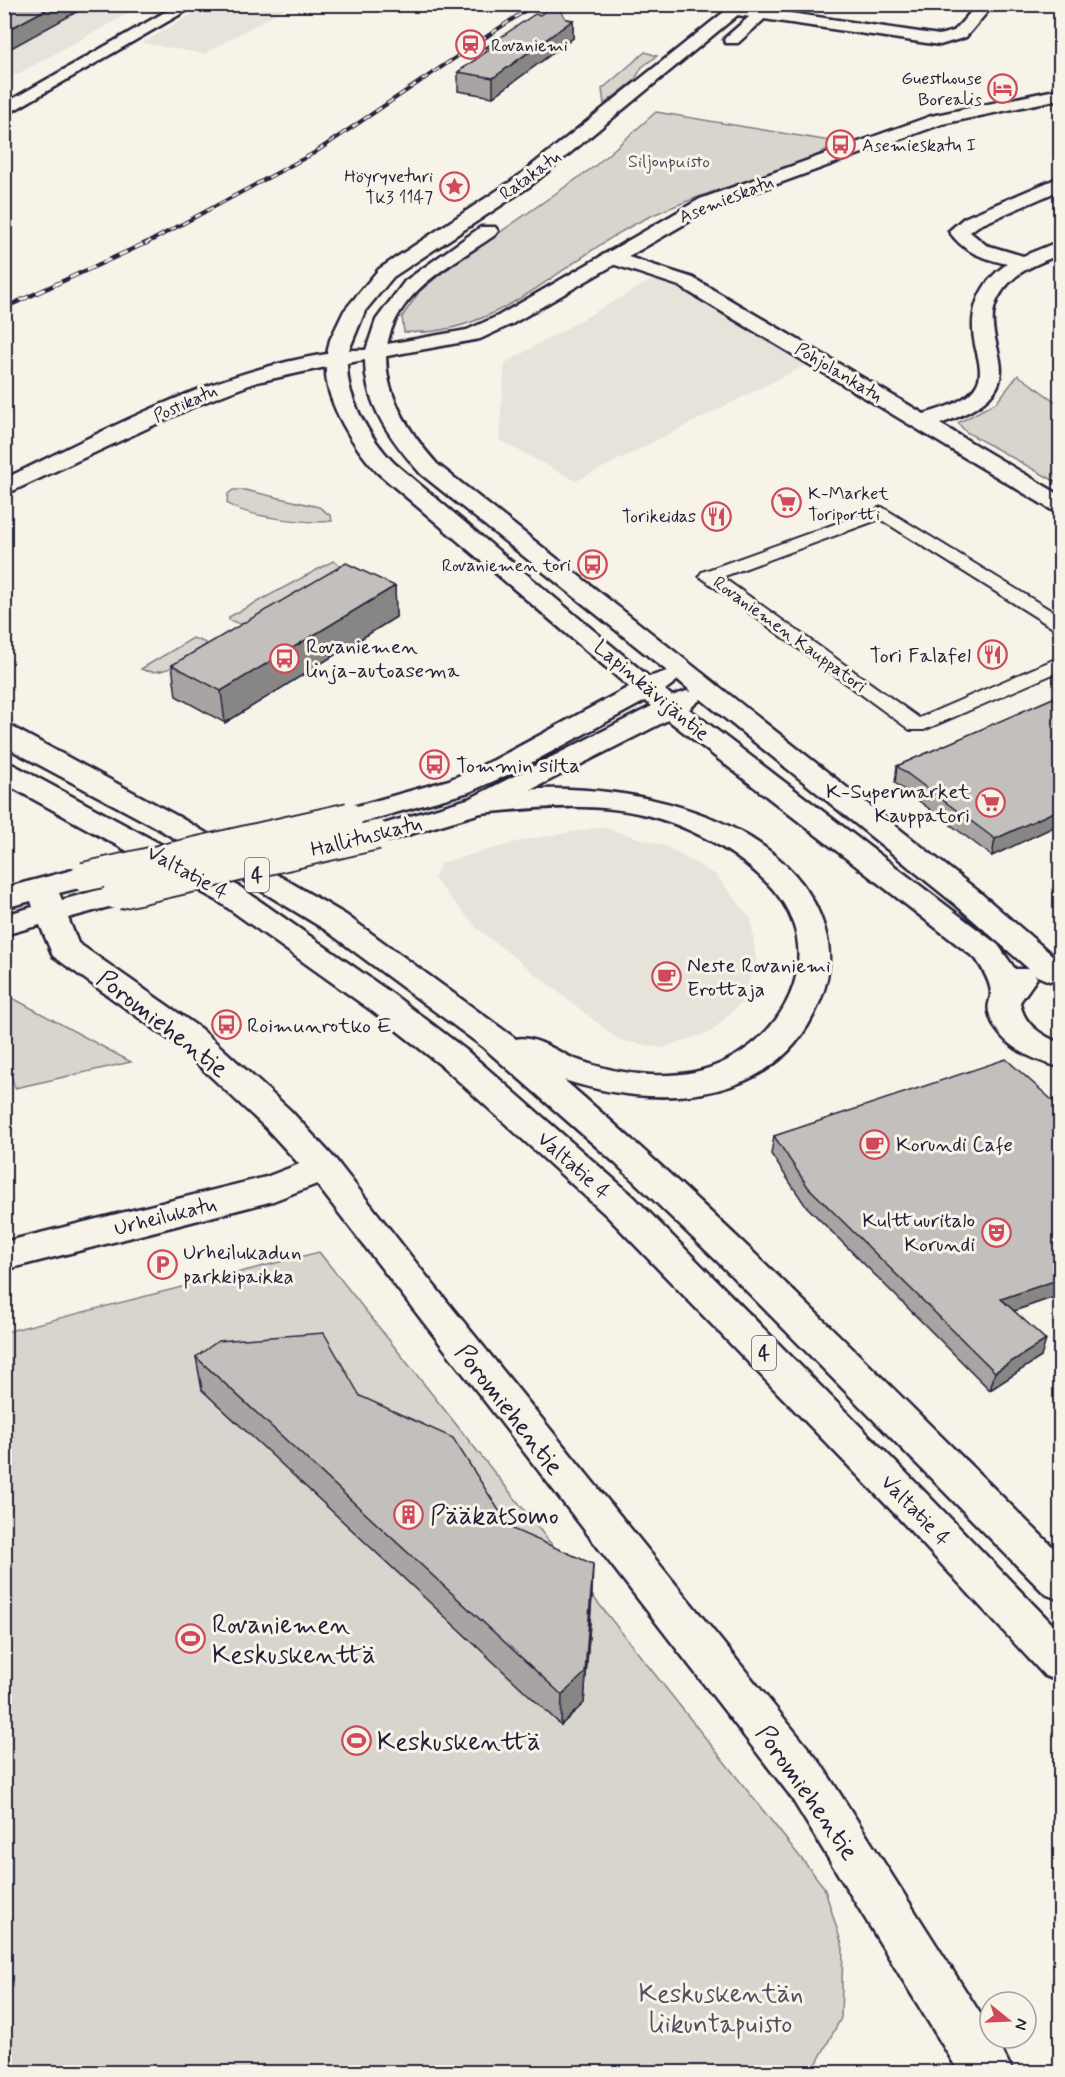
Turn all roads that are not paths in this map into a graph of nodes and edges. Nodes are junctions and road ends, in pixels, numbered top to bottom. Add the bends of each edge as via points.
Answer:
1 (171, 4) edge
2 (191, 4) edge
3 (987, 4) edge
4 (741, 7) edge
5 (768, 9) edge
6 (716, 53) dead end
7 (1060, 94) edge
8 (4, 98) edge
9 (4, 111) edge
10 (1060, 183) edge
11 (506, 219) dead end
12 (1060, 247) edge
13 (610, 257) junction
14 (1027, 263) junction
15 (376, 352) junction
16 (338, 358) junction
17 (923, 422) junction
18 (4, 488) edge
19 (1058, 500) edge
20 (1060, 624) edge
21 (1060, 664) edge
22 (684, 671) junction
23 (646, 687) junction
24 (707, 691) junction
25 (669, 707) junction
26 (4, 734) edge
27 (4, 771) edge
28 (481, 804) junction
29 (4, 898) edge
30 (47, 900) junction
31 (4, 925) edge
32 (1055, 969) edge
33 (1007, 993) junction
34 (495, 1039) junction
35 (1060, 1054) edge
36 (323, 1168) junction
37 (4, 1256) edge
38 (1060, 1581) edge
39 (1060, 1662) edge
40 (978, 2069) edge

1 - 8 main road
2 - 9 main road
3 - 5 main road via 960,34 940,40
4 - 5 main road
4 - 16 main road, Ratakatu via 541,168 386,273 345,325
5 - 6 main road
7 - 13 main road, Asemieskatu via 904,130 707,203
10 - 14 main road via 958,231 964,241 982,250
11 - 15 main road, Ratakatu via 412,285 386,320
12 - 14 main road
13 - 15 main road, Asemieskatu via 473,335
13 - 17 main road, Pohjolankatu via 686,282
14 - 17 main road via 1000,281 985,304 982,335 993,377 988,387 972,402
15 - 16 main road, Postikatu
15 - 22 main road, Lapinkävijäntie via 376,377 386,409 402,438 429,469
16 - 18 main road, Postikatu via 249,376 189,400
16 - 23 main road, Lapinkävijäntie via 339,390 376,457
17 - 19 main road, Pohjolankatu
20 - 21 street, Rovaniemen Kauppatori via 882,512 708,576 917,726
22 - 23 main road, Hallituskatu
22 - 24 main road, Lapinkävijäntie
23 - 25 main road, Lapinkävijäntie
23 - 30 main road, Hallituskatu, bridge via 504,766 459,786 349,818 84,876
24 - 25 main road, Hallituskatu
24 - 32 main road, Lapinkävijäntie
25 - 28 main road, Hallituskatu
25 - 33 main road, Lapinkävijäntie via 987,952 1000,971
26 - 34 main road, Valtatie 4 / 4 via 169,824 335,922
27 - 39 main road, Valtatie 4 / 4 via 229,894 383,1003 454,1059 620,1206
28 - 30 main road, Hallituskatu, bridge via 377,835 116,895
28 - 34 main road via 558,796 586,798 624,802 702,825 726,837 775,874 797,902 814,951 813,981 802,1011 785,1038 759,1060 727,1076 689,1085 633,1085 582,1074
29 - 30 main road, Hallituskatu
30 - 31 main road, Hallituskatu
30 - 36 main road, Poromiehentie via 64,949 189,1037 278,1119
32 - 33 main road via 1023,977
33 - 35 main road, Lapinkävijäntie via 1005,1012 1016,1031 1033,1045
34 - 38 main road, Valtatie 4 / 4 via 627,1154 732,1253
36 - 37 main road, Urheilukatu via 273,1188
36 - 40 main road, Poromiehentie via 805,1779

